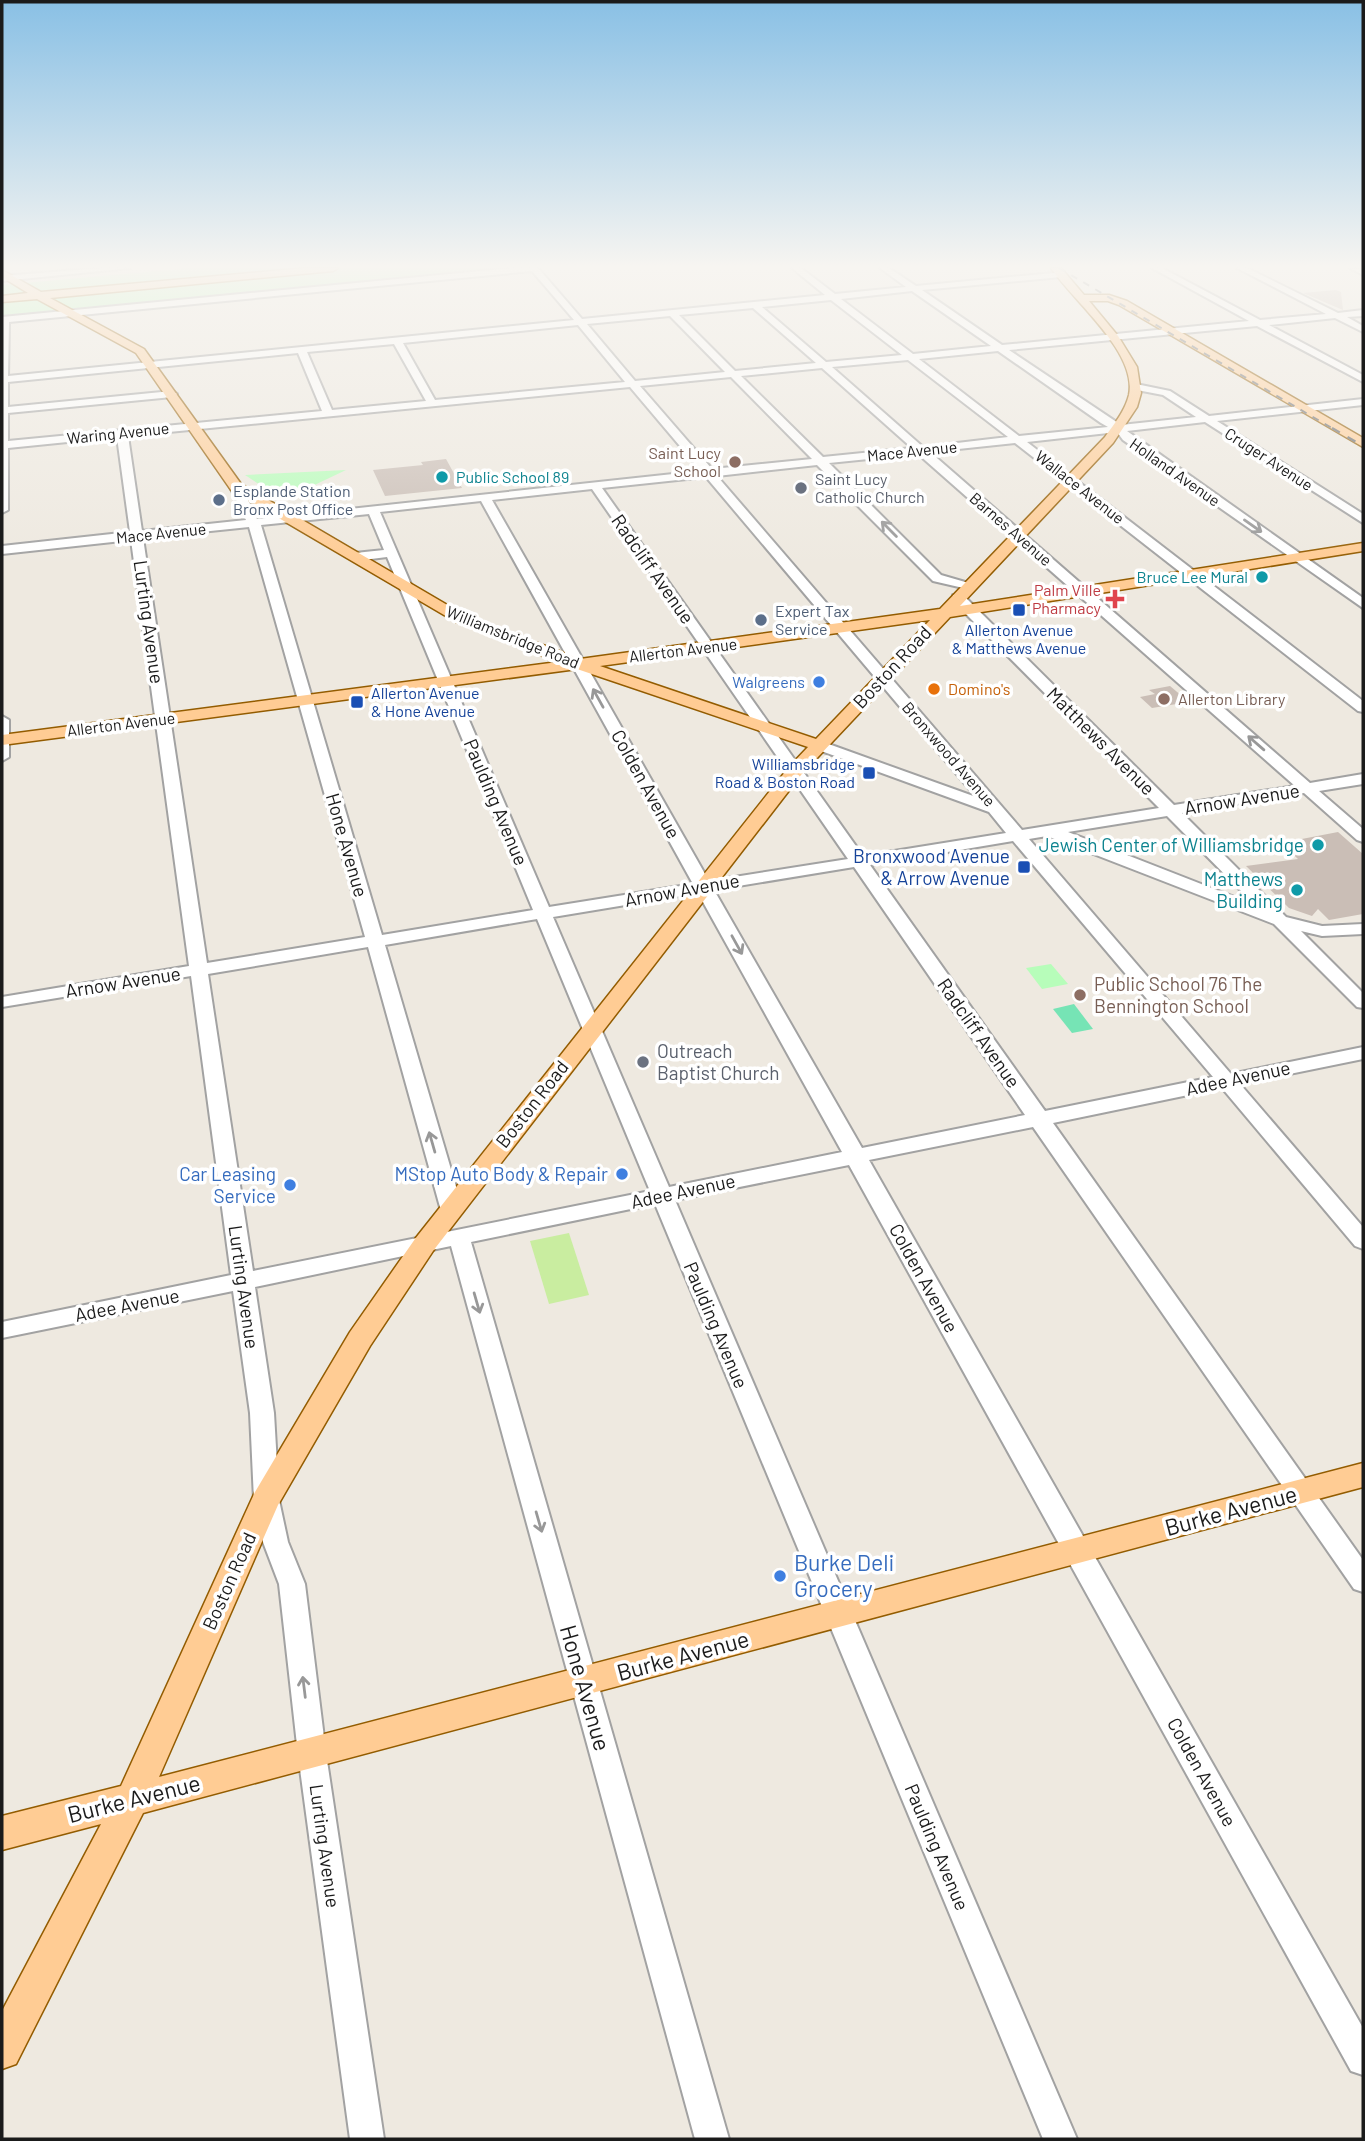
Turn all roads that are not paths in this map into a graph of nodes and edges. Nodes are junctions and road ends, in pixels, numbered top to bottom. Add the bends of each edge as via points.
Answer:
1 (123, 368) edge
2 (154, 368) edge
3 (309, 368) edge
4 (413, 368) edge
5 (620, 368) edge
6 (728, 368) edge
7 (803, 368) edge
8 (827, 368) edge
9 (927, 368) edge
10 (1028, 368) edge
11 (1131, 368) edge
12 (1235, 368) edge
13 (1342, 368) edge
14 (734, 374) junction
15 (1363, 379) edge
16 (4, 380) edge
17 (634, 384) junction
18 (1136, 387) junction
19 (172, 394) junction
20 (1363, 402) edge
21 (432, 403) junction
22 (1304, 408) junction
23 (5, 410) junction
24 (328, 413) junction
25 (1206, 419) junction
26 (194, 426) junction
27 (1119, 428) junction
28 (122, 433) junction
29 (1019, 439) junction
30 (1363, 443) edge
31 (3, 444) edge
32 (921, 450) junction
33 (821, 461) junction
34 (710, 473) junction
35 (1071, 480) junction
36 (595, 486) junction
37 (236, 487) junction
38 (485, 498) junction
39 (2, 510) edge
40 (373, 510) junction
41 (287, 519) junction
42 (1363, 519) edge
43 (253, 523) junction
44 (1018, 535) junction
45 (136, 536) junction
46 (1363, 547) edge
47 (2, 550) edge
48 (390, 553) junction
49 (355, 557) junction
50 (1297, 557) junction
51 (1192, 574) junction
52 (404, 586) junction
53 (1083, 591) junction
54 (965, 598) junction
55 (1363, 604) edge
56 (943, 613) junction
57 (842, 629) junction
58 (708, 647) junction
59 (579, 664) junction
60 (883, 678) junction
61 (445, 682) junction
62 (306, 700) junction
63 (1363, 708) edge
64 (163, 719) junction
65 (2, 720) edge
66 (762, 725) junction
67 (2, 740) edge
68 (818, 746) junction
69 (2, 757) edge
70 (795, 771) junction
71 (1363, 779) edge
72 (1307, 788) junction
73 (997, 810) junction
74 (1171, 810) junction
75 (1049, 831) junction
76 (1018, 835) junction
77 (1363, 837) edge
78 (858, 861) junction
79 (704, 886) junction
80 (543, 914) junction
81 (1279, 920) junction
82 (1363, 929) edge
83 (374, 941) junction
84 (198, 970) junction
85 (2, 1002) edge
86 (1363, 1003) edge
87 (591, 1030) junction
88 (1363, 1053) edge
89 (1227, 1080) junction
90 (1039, 1119) junction
91 (855, 1156) junction
92 (661, 1196) junction
93 (451, 1207) junction
94 (459, 1237) junction
95 (1363, 1241) edge
96 (424, 1245) junction
97 (243, 1281) junction
98 (2, 1330) edge
99 (1363, 1475) edge
100 (1301, 1492) junction
101 (265, 1502) junction
102 (1077, 1551) junction
103 (1363, 1581) edge
104 (839, 1615) junction
105 (584, 1682) junction
106 (312, 1754) junction
107 (132, 1800) junction
108 (2, 1833) edge
109 (2, 2050) edge
110 (1363, 2059) edge
111 (367, 2139) edge
112 (712, 2139) edge
113 (1060, 2139) edge

1 - 16 street
2 - 19 main road, Williamsbridge Road
3 - 24 street
4 - 21 street
5 - 17 street, Bronxwood Avenue
6 - 14 street, Matthews Avenue
7 - 14 street, Waring Avenue
8 - 32 street, Barnes Avenue
9 - 29 street, Wallace Avenue
10 - 27 street, Holland Avenue
11 - 18 main road
12 - 22 main road
13 - 15 street
14 - 17 street, Waring Avenue
14 - 33 street, Matthews Avenue
16 - 23 street
17 - 21 street, Waring Avenue
17 - 34 street, Bronxwood Avenue
18 - 25 street, Cruger Avenue via 1163,391
18 - 27 main road, Boston Road via 1132,406
19 - 23 street
19 - 26 main road, Williamsbridge Road
20 - 22 street, Mace Avenue
21 - 24 street, Waring Avenue
22 - 25 street, Mace Avenue
22 - 30 main road
23 - 31 street
24 - 26 street, Waring Avenue
25 - 27 street, Mace Avenue
25 - 42 street, Cruger Avenue
26 - 28 street, Waring Avenue
26 - 37 main road, Williamsbridge Road
27 - 29 street, Mace Avenue
27 - 35 main road, Boston Road
27 -> 50 street, Holland Avenue
28 - 31 street, Waring Avenue
28 - 45 street, Lurting Avenue
29 - 32 street, Mace Avenue
29 - 35 street, Wallace Avenue
31 - 39 street
32 - 33 street, Mace Avenue
32 - 44 street, Barnes Avenue
33 - 34 street, Mace Avenue
54 -> 33 street, Matthews Avenue via 937,578
34 - 36 street, Mace Avenue
34 - 57 street, Bronxwood Avenue
35 - 44 main road, Boston Road
35 - 51 street, Wallace Avenue
36 - 38 street, Mace Avenue
36 - 58 street, Radcliff Avenue
37 - 41 main road, Williamsbridge Road
37 - 43 street, Hone Avenue
38 - 40 street, Mace Avenue
38 - 59 street, Colden Avenue
40 - 41 street, Mace Avenue
40 - 48 street, Paulding Avenue
41 - 43 street, Mace Avenue
41 - 49 main road, Williamsbridge Road
43 - 45 street, Mace Avenue
43 - 62 street, Hone Avenue
44 - 53 street, Barnes Avenue
44 - 54 main road, Boston Road
45 - 47 street, Mace Avenue
45 - 64 street, Lurting Avenue
46 - 50 main road
48 - 49 street
48 - 52 street, Paulding Avenue
49 - 52 main road, Williamsbridge Road
50 - 51 main road
50 - 55 street, Holland Avenue
51 - 53 main road
51 - 63 street, Wallace Avenue
52 - 59 main road, Williamsbridge Road via 461,619
52 - 61 street, Paulding Avenue
53 - 54 main road
72 -> 53 street, Barnes Avenue
54 - 56 main road, Boston Road
54 - 74 street, Matthews Avenue
56 - 57 main road, Allerton Avenue
56 - 60 main road, Boston Road
57 - 58 main road, Allerton Avenue
57 - 60 street, Bronxwood Avenue
58 - 59 main road, Allerton Avenue
58 - 66 street, Radcliff Avenue
59 - 61 main road, Allerton Avenue
59 - 66 main road, Williamsbridge Road
79 -> 59 street, Colden Avenue
60 - 68 main road, Boston Road
60 - 73 street, Bronxwood Avenue
61 - 62 main road, Allerton Avenue
61 - 80 street, Paulding Avenue
62 - 64 main road, Allerton Avenue
62 - 83 street, Hone Avenue
64 - 67 main road, Allerton Avenue
64 - 84 street, Lurting Avenue
65 - 67 street
66 - 68 main road, Williamsbridge Road
66 - 70 street, Radcliff Avenue
67 - 69 street
68 - 70 main road, Boston Road
68 - 73 street, Williamsbridge Road
70 - 78 street, Radcliff Avenue
70 - 79 main road, Boston Road
71 - 72 street, Arnow Avenue
72 - 74 street, Arnow Avenue
72 - 77 street, Barnes Avenue
73 - 76 street, Bronxwood Avenue
74 - 75 street, Arnow Avenue
74 - 81 street, Matthews Avenue
75 - 76 street, Arnow Avenue
75 - 81 street
76 - 78 street, Arnow Avenue
76 - 89 street, Bronxwood Avenue
78 - 79 street, Arnow Avenue
78 - 90 street, Radcliff Avenue
79 - 80 street, Arnow Avenue
79 - 87 main road, Boston Road
79 -> 91 street, Colden Avenue
80 - 83 street, Arnow Avenue
80 - 87 street, Paulding Avenue
81 - 82 street via 1322,931
81 - 86 street, Matthews Avenue
83 - 84 street, Arnow Avenue
93 -> 83 street, Hone Avenue
84 - 85 street, Arnow Avenue
84 - 97 street, Lurting Avenue
87 - 92 street, Paulding Avenue
87 - 93 main road, Boston Road
88 - 89 street, Adee Avenue
89 - 90 street, Adee Avenue
89 - 95 street, Bronxwood Avenue
90 - 91 street, Adee Avenue
90 - 100 street, Radcliff Avenue
91 - 92 street, Adee Avenue
91 - 102 street, Colden Avenue
92 - 94 street, Adee Avenue
92 - 104 street, Paulding Avenue
93 - 96 main road, Boston Road
94 - 96 street, Adee Avenue
94 -> 105 street, Hone Avenue
96 - 97 street, Adee Avenue
96 - 101 main road, Boston Road via 360,1339
97 - 98 street, Adee Avenue
97 - 101 street, Lurting Avenue via 262,1413
99 - 100 main road, Burke Avenue
100 - 102 main road, Burke Avenue
100 - 103 street, Radcliff Avenue
106 -> 101 street, Lurting Avenue via 292,1584
101 - 107 main road, Boston Road
102 - 104 main road, Burke Avenue
102 - 110 street, Colden Avenue
104 - 105 main road, Burke Avenue
104 - 113 street, Paulding Avenue
105 - 106 main road, Burke Avenue
105 - 112 street, Hone Avenue
106 - 107 main road, Burke Avenue
106 - 111 street, Lurting Avenue
107 - 108 main road, Burke Avenue
107 - 109 main road, Boston Road

